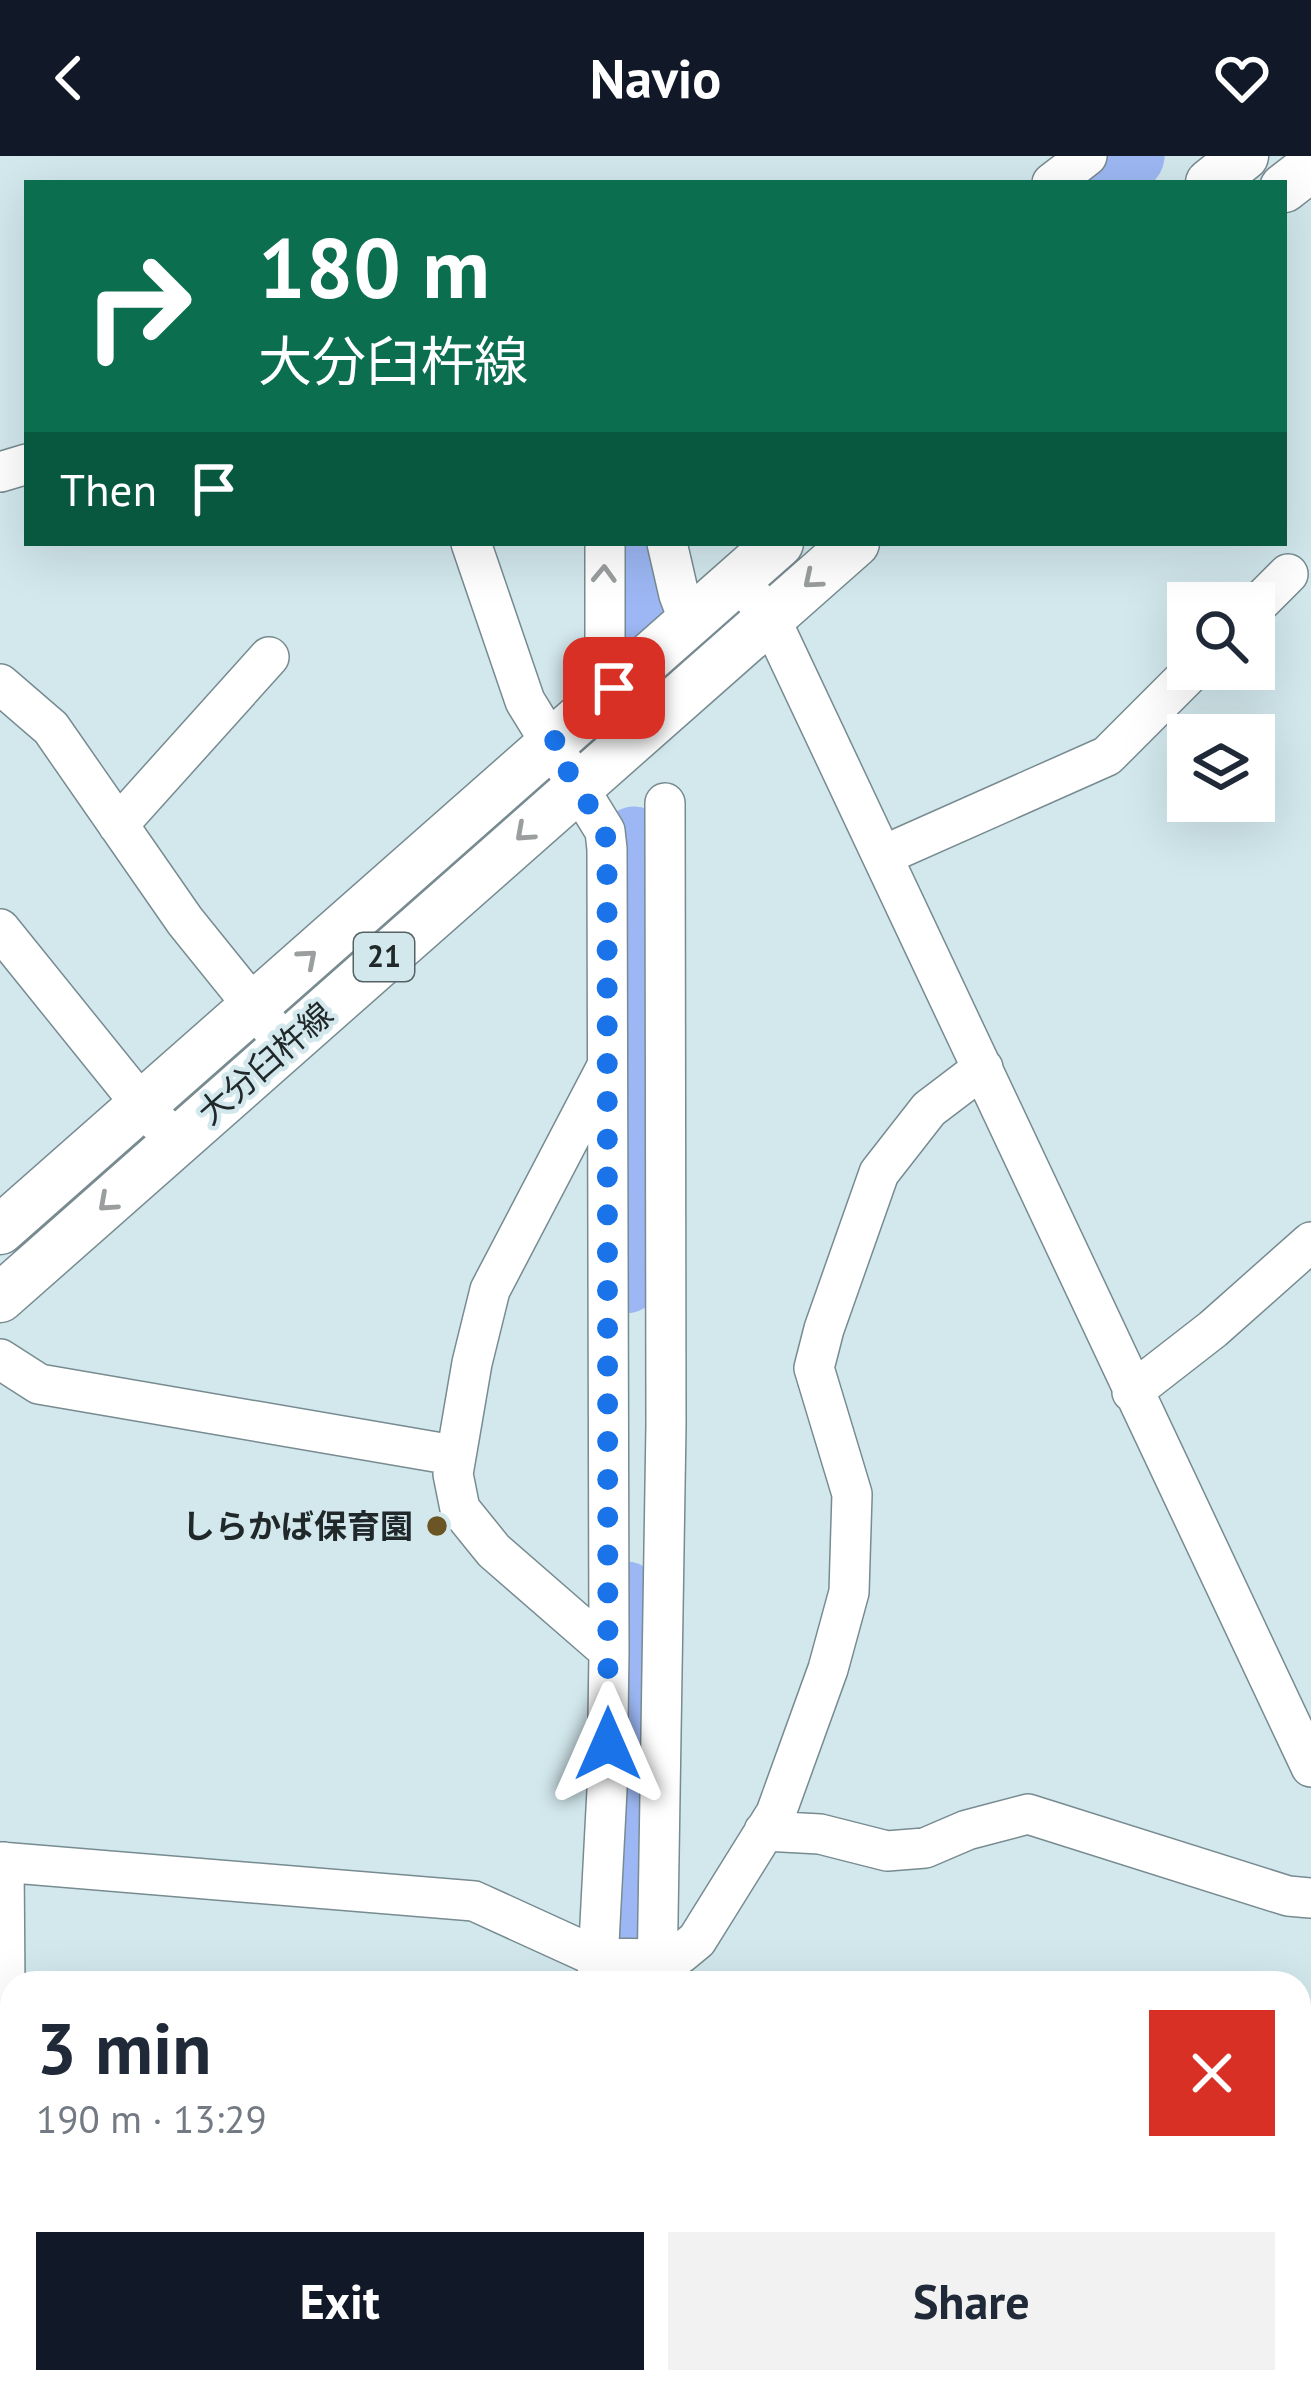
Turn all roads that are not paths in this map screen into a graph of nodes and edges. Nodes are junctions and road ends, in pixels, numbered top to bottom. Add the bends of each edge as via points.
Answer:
1 (1088, 156) edge
2 (1244, 156) edge
3 (1311, 167) edge
4 (1054, 176) edge
5 (1214, 180) edge
6 (1287, 186) edge
7 (473, 546) edge
8 (605, 546) edge
9 (668, 546) edge
10 (776, 546) edge
11 (851, 546) edge
12 (1288, 574) dead end
13 (737, 579) junction
14 (1275, 587) edge
15 (769, 616) junction
16 (689, 621) junction
17 (269, 657) dead end
18 (0, 684) edge
19 (614, 688) junction
20 (1173, 690) edge
21 (551, 744) junction
22 (579, 784) junction
23 (665, 803) dead end
24 (118, 825) junction
25 (882, 856) junction
26 (0, 929) edge
27 (253, 1007) junction
28 (285, 1045) junction
29 (608, 1065) junction
30 (983, 1069) junction
31 (142, 1105) junction
32 (176, 1141) junction
33 (0, 1230) edge
34 (1311, 1242) edge
35 (0, 1298) edge
36 (0, 1359) edge
37 (1132, 1392) junction
38 (453, 1455) junction
39 (609, 1651) junction
40 (1311, 1766) edge
41 (764, 1831) junction
42 (2, 1862) edge
43 (1311, 1898) edge
44 (598, 1970) edge
45 (5, 1971) edge
46 (658, 1971) edge

1 - 4 street
2 - 5 main road
3 - 6 main road
7 - 21 street via 518,686
19 -> 8 street via 605,651
9 - 16 street
10 - 13 main road, 大分臼杵線 / 21
11 -> 15 main road, 大分臼杵線 / 21
12 - 14 street
13 - 15 street
13 - 16 main road, 大分臼杵線 / 21
15 - 22 main road, 大分臼杵線 / 21
15 - 25 street
16 - 19 main road, 大分臼杵線 / 21
17 - 24 street
18 - 24 street via 51,728
19 - 21 main road, 大分臼杵線 / 21
20 - 25 street via 1107,756
21 - 22 street
27 -> 21 main road, 大分臼杵線 / 21
22 -> 28 main road, 大分臼杵線 / 21
22 - 29 street via 605,831
23 - 46 street
24 - 27 street
25 - 30 street
26 - 31 street
27 - 28 street
27 - 31 main road, 大分臼杵線 / 21
28 - 32 main road, 大分臼杵線 / 21
29 - 38 street via 490,1290
29 - 39 street
30 - 37 street
30 - 41 street via 929,1109 879,1173 824,1329 814,1368 852,1495 849,1592 800,1751
31 - 32 street
31 - 33 main road, 大分臼杵線 / 21
32 -> 35 main road, 大分臼杵線 / 21
34 - 37 street
36 - 38 street via 39,1384
37 - 40 street
38 - 39 street via 454,1490 470,1523
39 - 44 street
41 - 43 street via 820,1834 886,1852 925,1848 1028,1814
41 - 46 street via 697,1940
42 - 44 street via 474,1901
42 - 45 street
44 - 46 street

